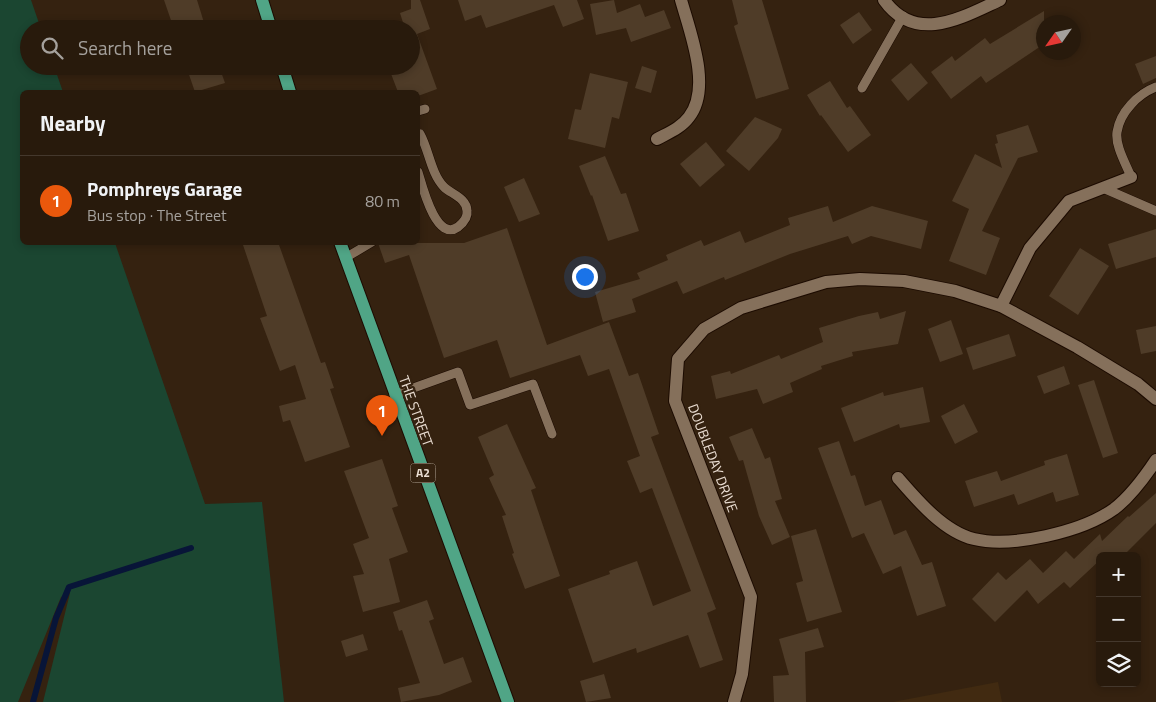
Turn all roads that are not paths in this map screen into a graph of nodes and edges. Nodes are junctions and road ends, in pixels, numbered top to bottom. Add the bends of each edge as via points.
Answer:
1 (262, 0) edge
2 (681, 0) edge
3 (884, 0) edge
4 (1000, 0) edge
5 (903, 16) junction
6 (268, 20) edge
7 (285, 75) edge
8 (1156, 87) edge
9 (862, 88) dead end
10 (289, 90) edge
11 (420, 134) edge
12 (657, 139) dead end
13 (1131, 176) joint
14 (420, 177) edge
15 (1103, 188) junction
16 (1156, 210) edge
17 (341, 245) edge
18 (367, 245) edge
19 (345, 258) junction
20 (1001, 306) junction
21 (394, 395) junction
22 (1156, 399) edge
23 (552, 434) dead end
24 (1156, 460) edge
25 (898, 478) dead end
26 (508, 702) edge
27 (734, 702) edge

1 - 6 main road
2 - 12 street via 700,74 699,97 689,117 676,130
3 - 5 street
4 - 5 street via 956,21 933,26
5 - 9 lane
7 - 10 main road
8 - 13 lane via 1131,102 1117,131
11 - 14 lane via 439,181 465,204 468,212 455,229 446,229 438,224
13 - 15 street
15 - 16 lane
15 - 20 street via 1069,201 1046,227 1030,248
17 - 19 main road, THE STREET / A2
18 - 19 lane
19 - 21 main road, THE STREET / A2
20 - 22 street, DOUBLEDAY DRIVE via 1077,347 1138,384
20 - 27 street, DOUBLEDAY DRIVE via 955,291 904,281 860,279 826,282 741,308 704,329 678,359 675,401 751,597 742,674
21 - 23 lane via 458,372 470,405 533,384
21 - 26 main road, THE STREET / A2
24 - 25 street via 1140,484 1113,509 1071,530 1015,541 974,539 938,520

